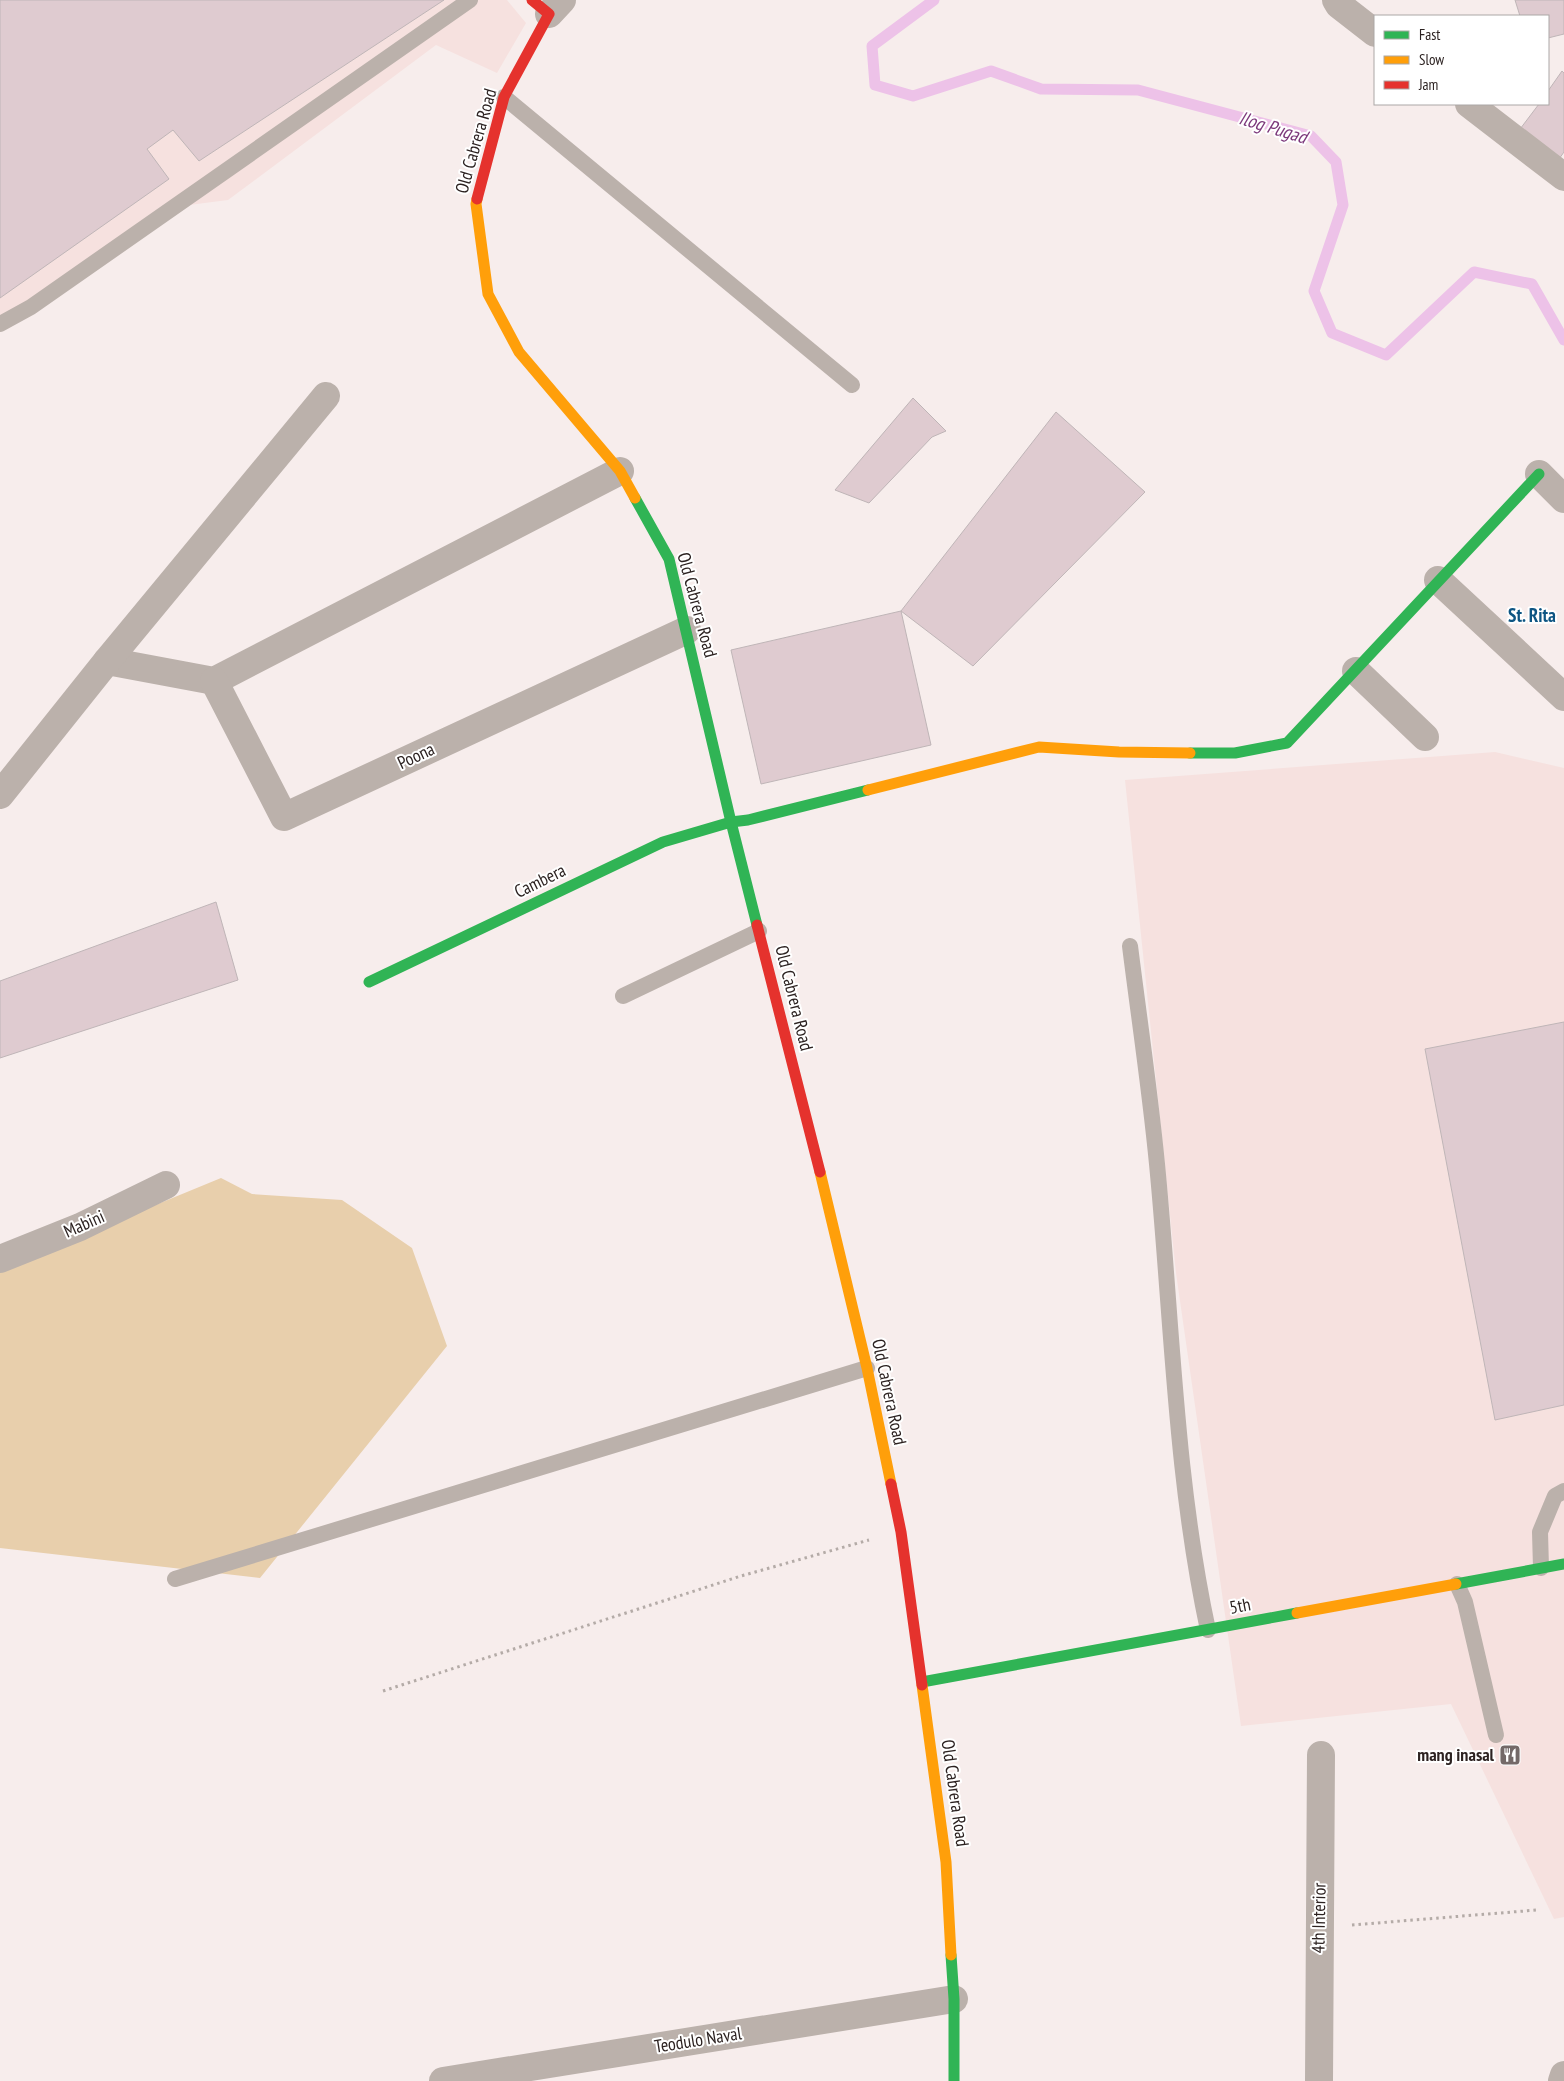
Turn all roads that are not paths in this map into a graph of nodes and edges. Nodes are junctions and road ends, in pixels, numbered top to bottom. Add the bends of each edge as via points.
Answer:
1 (470, 0) edge
2 (1336, 0) edge
3 (548, 5) edge
4 (1374, 31) edge
5 (504, 97) junction
6 (1469, 105) edge
7 (1564, 177) edge
8 (0, 324) edge
9 (852, 384) dead end
10 (326, 396) dead end
11 (620, 471) junction
12 (1539, 474) joint
13 (1564, 498) edge
14 (1438, 580) junction
15 (687, 630) junction
16 (106, 661) junction
17 (1356, 672) junction
18 (214, 681) junction
19 (1564, 697) edge
20 (1425, 737) dead end
21 (0, 795) edge
22 (731, 822) junction
23 (759, 931) junction
24 (1130, 946) dead end
25 (368, 982) dead end
26 (623, 996) dead end
27 (166, 1185) dead end
28 (0, 1259) edge
29 (867, 1368) junction
30 (1564, 1492) edge
31 (1564, 1564) edge
32 (1541, 1568) junction
33 (176, 1579) dead end
34 (1457, 1584) junction
35 (1208, 1630) junction
36 (922, 1682) junction
37 (1496, 1735) dead end
38 (1321, 1755) dead end
39 (954, 1999) junction
40 (1564, 2075) edge
41 (443, 2081) edge
42 (954, 2081) edge
43 (1318, 2081) edge
44 (1562, 2081) edge

1 - 8 lane via 31,307
2 - 4 street
3 - 5 street, Old Cabrera Road
5 - 9 lane
5 - 11 street, Old Cabrera Road via 476,204 488,294 519,352
6 - 7 street
10 - 16 street
11 - 15 street, Old Cabrera Road via 670,559
11 - 18 street
12 - 13 street
12 - 14 street, Cambera
14 - 17 street, Cambera
14 - 19 street
15 - 18 street, Poona via 284,817
15 - 22 street, Old Cabrera Road
16 - 18 street
16 - 21 street
17 - 20 street
17 - 22 street, Cambera via 1287,743 1235,753 1119,752 1039,747
22 - 23 street, Old Cabrera Road
22 - 25 street, Cambera via 663,842
23 - 26 lane
23 - 29 street, Old Cabrera Road
24 - 35 lane via 1157,1163 1177,1425
27 - 28 street, Mabini
29 - 33 lane
29 - 36 street, Old Cabrera Road via 900,1532
30 - 32 lane via 1555,1496 1540,1532
31 - 32 street, 5th
32 - 34 street, 5th
34 - 35 street, 5th
34 - 37 lane via 1465,1602
35 - 36 street, 5th
36 - 39 street, Old Cabrera Road via 946,1862
38 - 43 street, 4th Interior
39 - 41 street, Teodulo Naval
39 - 42 street, Old Cabrera Road
40 - 44 street

